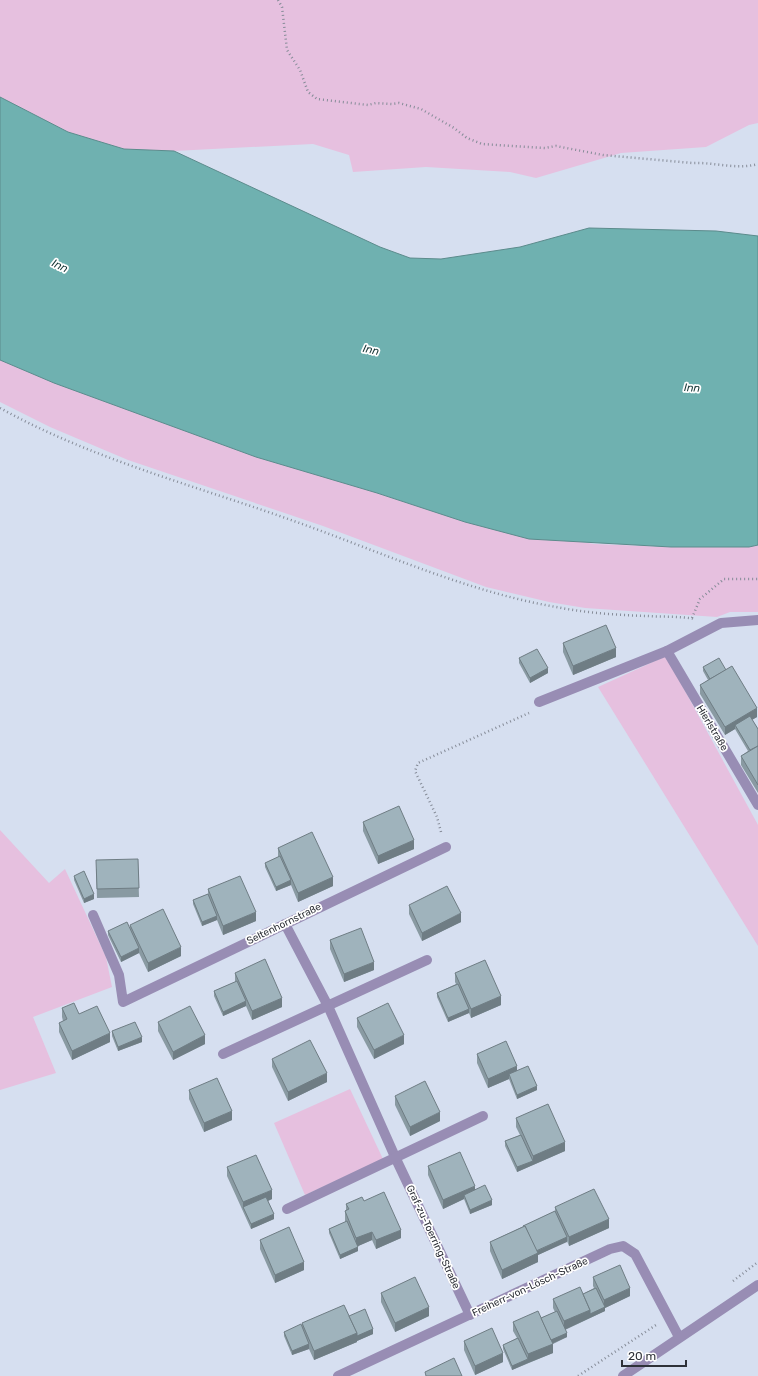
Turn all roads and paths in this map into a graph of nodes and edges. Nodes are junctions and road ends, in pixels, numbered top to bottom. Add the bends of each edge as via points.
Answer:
1 (278, 0) edge
2 (758, 164) edge
3 (0, 408) edge
4 (758, 579) edge
5 (692, 618) junction
6 (758, 620) edge
7 (721, 624) junction
8 (667, 651) junction
9 (539, 702) joint
10 (758, 805) edge
11 (446, 847) joint
12 (93, 915) dead end
13 (284, 924) junction
14 (427, 960) dead end
15 (328, 1006) junction
16 (223, 1054) dead end
17 (483, 1116) dead end
18 (396, 1159) junction
19 (287, 1210) dead end
20 (758, 1285) edge
21 (470, 1315) junction
22 (679, 1337) junction
23 (338, 1376) edge
24 (623, 1376) edge

1 - 2 path via 282,8 287,50 300,70 308,92 317,99 368,105 376,102 399,103 421,109 467,138 482,144 545,148 556,146 603,155 747,167
3 - 5 path via 115,461 213,492 492,594 556,608 601,614
4 - 5 path via 724,579 700,599
5 - 7 path
6 - 7 street
7 - 8 street
8 - 9 street
8 - 10 street, Hierlstraße
9 - 11 path via 530,712 418,763 415,771 437,817
11 - 13 street, Seltenhornstraße
12 - 13 street, Seltenhornstraße via 119,975 123,1002
13 - 15 street, Graf-zu-Toerring-Straße
14 - 15 street
15 - 16 street
15 - 18 street, Graf-zu-Toerring-Straße
17 - 18 street
18 - 19 street
18 - 21 street, Graf-zu-Toerring-Straße
20 - 22 street
21 - 22 street, Freiherr-von-Lösch-Straße via 610,1249 623,1246 635,1254
21 - 23 street, Freiherr-von-Lösch-Straße
22 - 24 street

